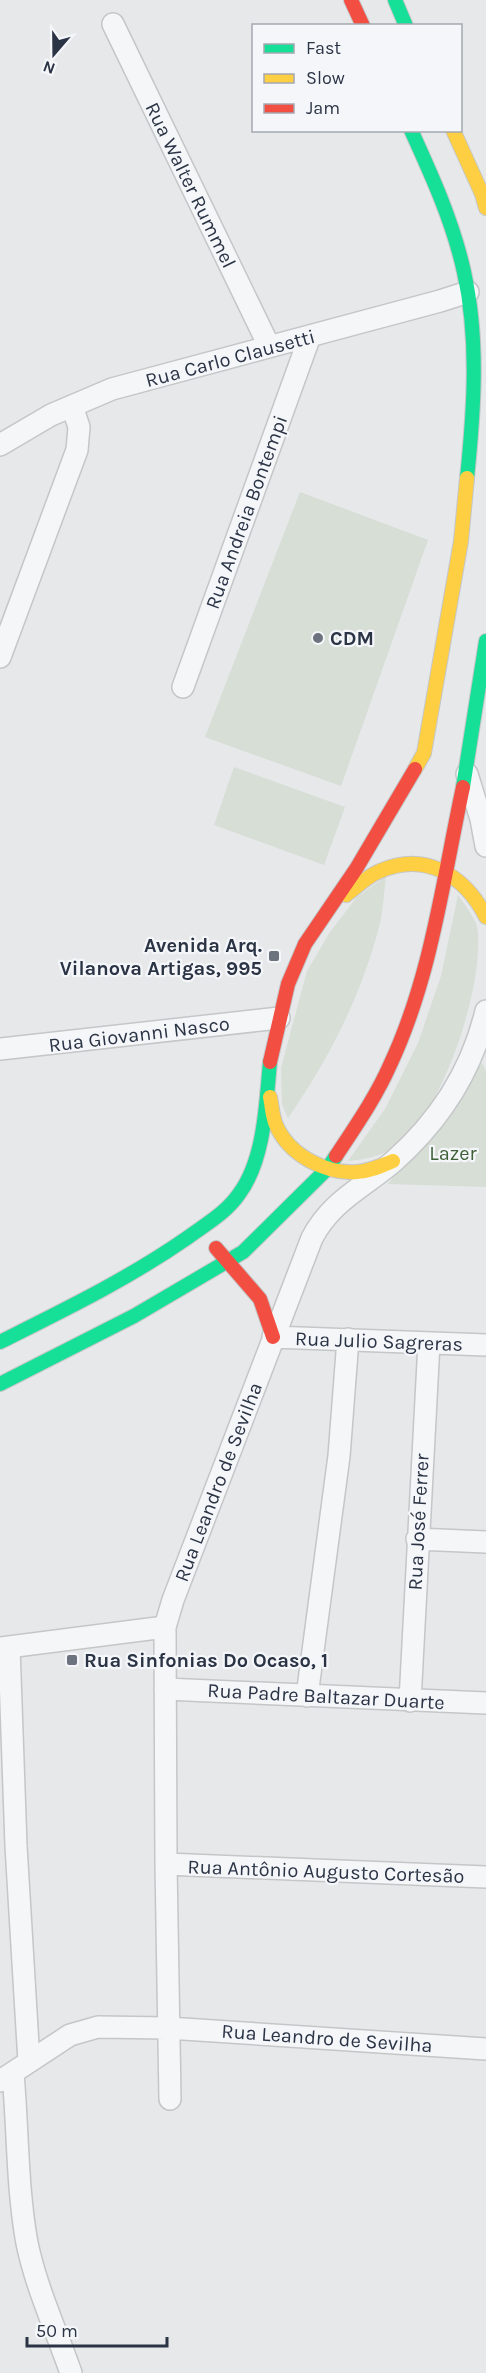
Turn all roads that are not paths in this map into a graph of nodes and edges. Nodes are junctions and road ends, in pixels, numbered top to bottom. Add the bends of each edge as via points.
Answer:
1 (395, 0) edge
2 (352, 3) edge
3 (113, 24) dead end
4 (362, 24) edge
5 (405, 24) edge
6 (412, 132) edge
7 (454, 132) edge
8 (486, 208) edge
9 (468, 292) junction
10 (310, 336) junction
11 (269, 346) junction
12 (72, 406) junction
13 (0, 445) edge
14 (486, 641) edge
15 (0, 657) edge
16 (183, 687) dead end
17 (466, 772) junction
18 (486, 846) edge
19 (446, 870) junction
20 (331, 905) junction
21 (486, 917) edge
22 (279, 1018) junction
23 (485, 1023) edge
24 (0, 1049) edge
25 (268, 1089) junction
26 (393, 1161) junction
27 (328, 1168) junction
28 (222, 1213) junction
29 (227, 1262) junction
30 (273, 1337) junction
31 (348, 1339) junction
32 (0, 1342) edge
33 (429, 1343) junction
34 (486, 1345) edge
35 (0, 1384) edge
36 (417, 1539) junction
37 (486, 1542) edge
38 (165, 1627) junction
39 (4, 1648) edge
40 (165, 1689) junction
41 (307, 1696) junction
42 (410, 1701) junction
43 (486, 1703) edge
44 (8, 1847) edge
45 (166, 1864) junction
46 (486, 1878) edge
47 (168, 2028) junction
48 (486, 2049) edge
49 (14, 2072) edge
50 (170, 2098) dead end
51 (71, 2373) edge

1 - 5 main road
2 - 4 main road
3 - 11 street, Rua Walter Rummel
6 - 9 main road via 440,194
7 - 8 main road
9 - 10 street, Rua Carlo Clausetti
9 - 20 main road via 475,377 468,484 424,753
10 - 11 street, Rua Carlo Clausetti
10 - 16 street, Rua Andreia Bontempi
11 - 12 street, Rua Carlo Clausetti via 112,389
12 - 13 street, Rua Carlo Clausetti
12 - 15 street via 79,427 77,450
14 - 17 main road
17 - 18 street
17 - 19 main road
19 - 20 main road via 404,864 380,871
19 - 21 main road via 475,896
19 - 27 main road via 412,1011 390,1066
20 - 22 main road via 306,944 288,984
22 - 24 street, Rua Giovanni Nasco
22 - 25 main road
23 - 26 street, Rua Leandro de Sevilha via 449,1099 427,1130
25 - 27 main road via 276,1124 287,1143 298,1154
25 - 28 main road via 263,1131 251,1170 240,1193
26 - 27 main road via 370,1170
26 - 30 street, Rua Leandro de Sevilha via 321,1220
27 - 29 main road via 251,1244
28 - 29 main road via 214,1227 213,1240
28 - 32 main road via 98,1293
29 - 30 main road via 260,1299
29 - 35 main road via 134,1316
30 - 31 street, Rua Julio Sagreras
30 - 38 street, Rua Leandro de Sevilha
31 - 33 street, Rua Julio Sagreras
31 - 41 street via 339,1456
33 - 34 street, Rua Julio Sagreras
33 - 36 street, Rua José Ferrer
36 - 37 street
36 - 42 street, Rua José Ferrer
38 - 39 street
38 - 40 street, Rua Leandro de Sevilha
39 - 44 street
40 - 41 street, Rua Padre Baltazar Duarte
40 - 45 street, Rua Leandro de Sevilha
41 - 42 street, Rua Padre Baltazar Duarte
42 - 43 street, Rua Padre Baltazar Duarte
44 - 49 street
45 - 46 street, Rua Antônio Augusto Cortesão
45 - 47 street, Rua Leandro de Sevilha
47 - 48 street, Rua Leandro de Sevilha
47 - 49 street via 82,2030
47 - 50 street, Rua Leandro de Sevilha
49 - 51 street via 28,2244

